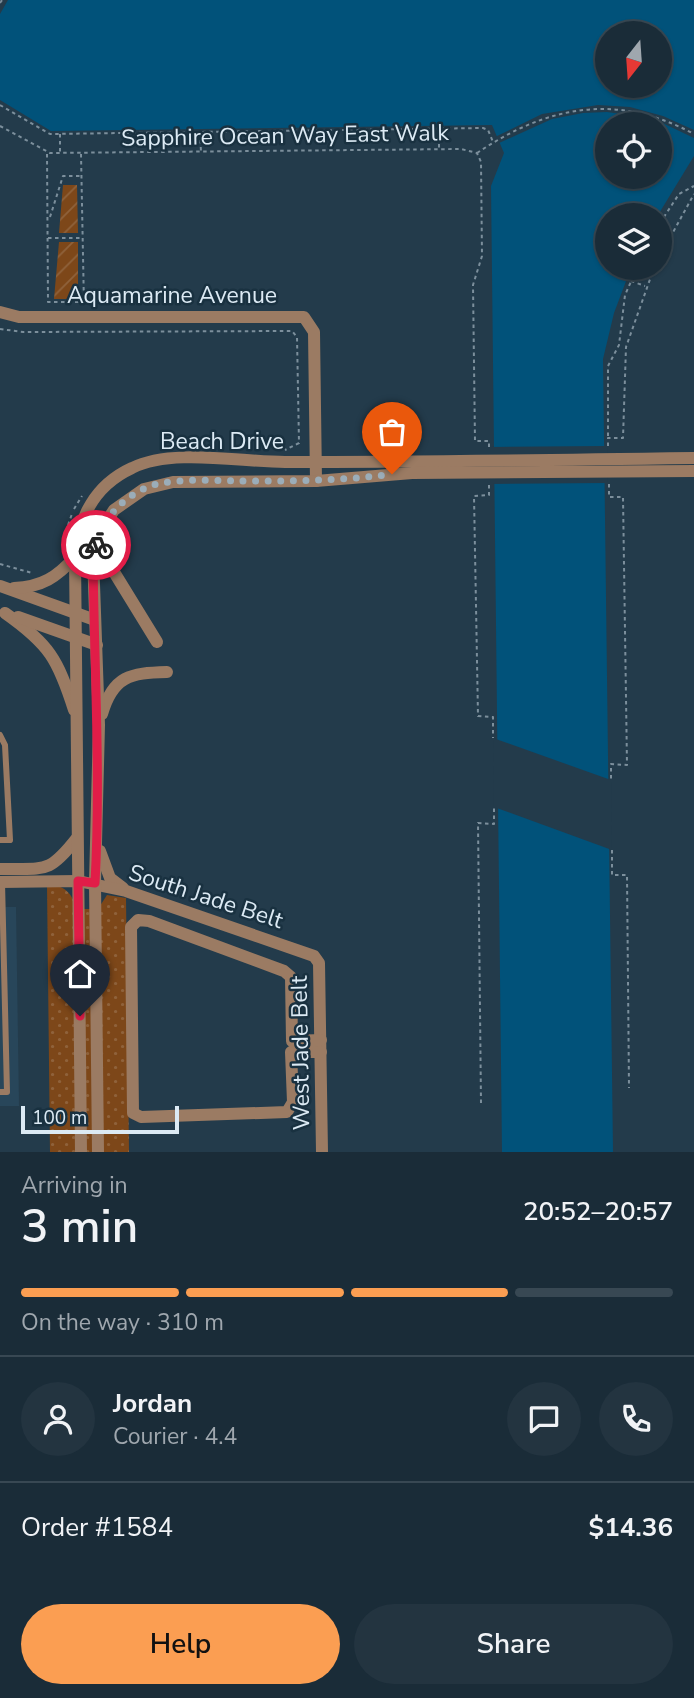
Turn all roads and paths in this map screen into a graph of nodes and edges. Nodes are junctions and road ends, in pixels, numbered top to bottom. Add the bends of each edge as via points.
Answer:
1 (0, 105) edge
2 (0, 126) edge
3 (439, 129) junction
4 (200, 132) junction
5 (60, 134) junction
6 (694, 134) edge
7 (495, 141) junction
8 (439, 149) junction
9 (201, 152) junction
10 (47, 153) junction
11 (60, 153) junction
12 (81, 153) junction
13 (477, 153) junction
14 (81, 176) junction
15 (694, 186) edge
16 (694, 194) edge
17 (672, 205) edge
18 (48, 221) junction
19 (672, 234) edge
20 (48, 238) junction
21 (82, 238) junction
22 (649, 280) edge
23 (631, 281) joint
24 (646, 286) junction
25 (83, 302) junction
26 (0, 312) edge
27 (84, 316) junction
28 (0, 329) edge
29 (84, 331) junction
30 (315, 426) junction
31 (608, 438) junction
32 (608, 446) dead end
33 (489, 447) dead end
34 (281, 450) dead end
35 (694, 458) edge
36 (315, 461) junction
37 (290, 462) junction
38 (619, 465) junction
39 (482, 466) junction
40 (694, 471) edge
41 (316, 481) junction
42 (608, 483) dead end
43 (489, 484) dead end
44 (85, 491) dead end
45 (68, 532) dead end
46 (99, 533) junction
47 (75, 556) junction
48 (0, 564) edge
49 (38, 574) dead end
50 (4, 587) edge
51 (3, 612) edge
52 (76, 613) junction
53 (95, 620) junction
54 (77, 638) junction
55 (156, 642) dead end
56 (97, 645) junction
57 (167, 672) dead end
58 (77, 720) junction
59 (99, 725) junction
60 (0, 734) edge
61 (493, 738) dead end
62 (611, 780) dead end
63 (494, 807) dead end
64 (97, 837) junction
65 (77, 838) junction
66 (0, 840) edge
67 (612, 850) dead end
68 (1, 878) edge
69 (78, 881) junction
70 (95, 883) junction
71 (126, 891) junction
72 (1, 915) edge
73 (2, 942) edge
74 (314, 956) joint
75 (321, 1046) junction
76 (629, 1088) dead end
77 (0, 1092) edge
78 (481, 1103) dead end
79 (82, 1152) edge
80 (98, 1152) edge
81 (322, 1152) edge

1 - 5 path, Sapphire Ocean Way East Walk via 50,134
2 - 10 path, Sapphire Ocean Way East Walk
3 - 4 path, Sapphire Ocean Way East Walk
3 - 7 path, Sapphire Ocean Way East Walk via 483,128
3 - 8 path
4 - 5 path, Sapphire Ocean Way East Walk
4 - 9 path
5 - 11 path
6 - 7 path via 647,114 599,108 552,115
7 - 13 path
8 - 9 path, Sapphire Ocean Way East Walk
8 - 13 path, Sapphire Ocean Way East Walk
9 - 12 path, Sapphire Ocean Way East Walk
10 - 11 path, Sapphire Ocean Way East Walk
10 - 18 path
11 - 12 path, Sapphire Ocean Way East Walk
12 - 14 path
13 - 33 path, Sapphire Ocean Way East Walk via 481,162 482,256 473,285 475,441 489,441
14 - 18 path via 63,176
14 - 21 path
15 - 17 path via 679,194
16 - 19 path
18 - 20 path
20 - 21 path
20 - 25 path via 48,302
21 - 25 path
22 - 24 path
23 - 24 path
23 - 31 path via 619,345 608,366
24 - 31 path via 626,347 623,438
25 - 27 path
26 - 27 street, Aquamarine Avenue via 19,317
27 - 29 path
27 - 30 street, Aquamarine Avenue via 304,317 314,332
28 - 29 path
29 - 34 path via 292,331 296,337 299,443
30 - 36 street, Aquamarine Avenue
30 - 37 street via 307,448
31 - 32 path
35 - 38 street
36 - 37 street, Beach Drive
36 - 39 street, Beach Drive
36 - 41 street, Aquamarine Avenue
37 - 47 street, Beach Drive via 175,458 133,467 103,488 86,510 76,535
38 - 39 street
38 - 40 street
39 - 41 street, Beach Drive
41 - 46 street, Beach Drive via 156,485 127,499
42 - 62 path via 609,497 623,497 627,765 611,764
43 - 61 path via 489,495 474,496 474,523 478,716 493,717
44 - 45 path
46 - 53 street, Beach Drive via 93,556
46 - 55 street via 106,559
47 - 50 street via 55,577 39,585
47 - 52 street, Beach Drive
48 - 49 path
50 - 52 street
51 - 54 street
51 - 58 street via 38,636 54,657
52 - 53 street
52 - 54 street, Beach Drive
53 - 56 street, Beach Drive
54 - 56 street
54 - 58 street, Beach Drive
56 - 59 street, Beach Drive
57 - 59 street via 132,675 121,681 107,699
58 - 65 street, Beach Drive
59 - 64 street, Beach Drive
60 - 66 lane via 5,745 10,840
63 - 78 path via 494,824 478,823
64 - 70 street, Beach Drive
64 - 71 street via 110,878
65 - 68 street via 57,863
65 - 69 street, Beach Drive
67 - 76 path via 612,875 627,875
68 - 69 street, South Jade Belt
68 - 72 lane
69 - 70 street, South Jade Belt
69 - 79 street, Beach Drive
70 - 71 street, South Jade Belt
70 - 80 street, Beach Drive
71 - 74 street, South Jade Belt
72 - 73 lane
73 - 77 lane via 7,1092
74 - 75 street, West Jade Belt via 319,963
75 - 75 street via 291,1052 293,1102 287,1112 133,1114 131,928 138,920 149,921 284,971 291,978 292,1041
75 - 81 street, West Jade Belt

